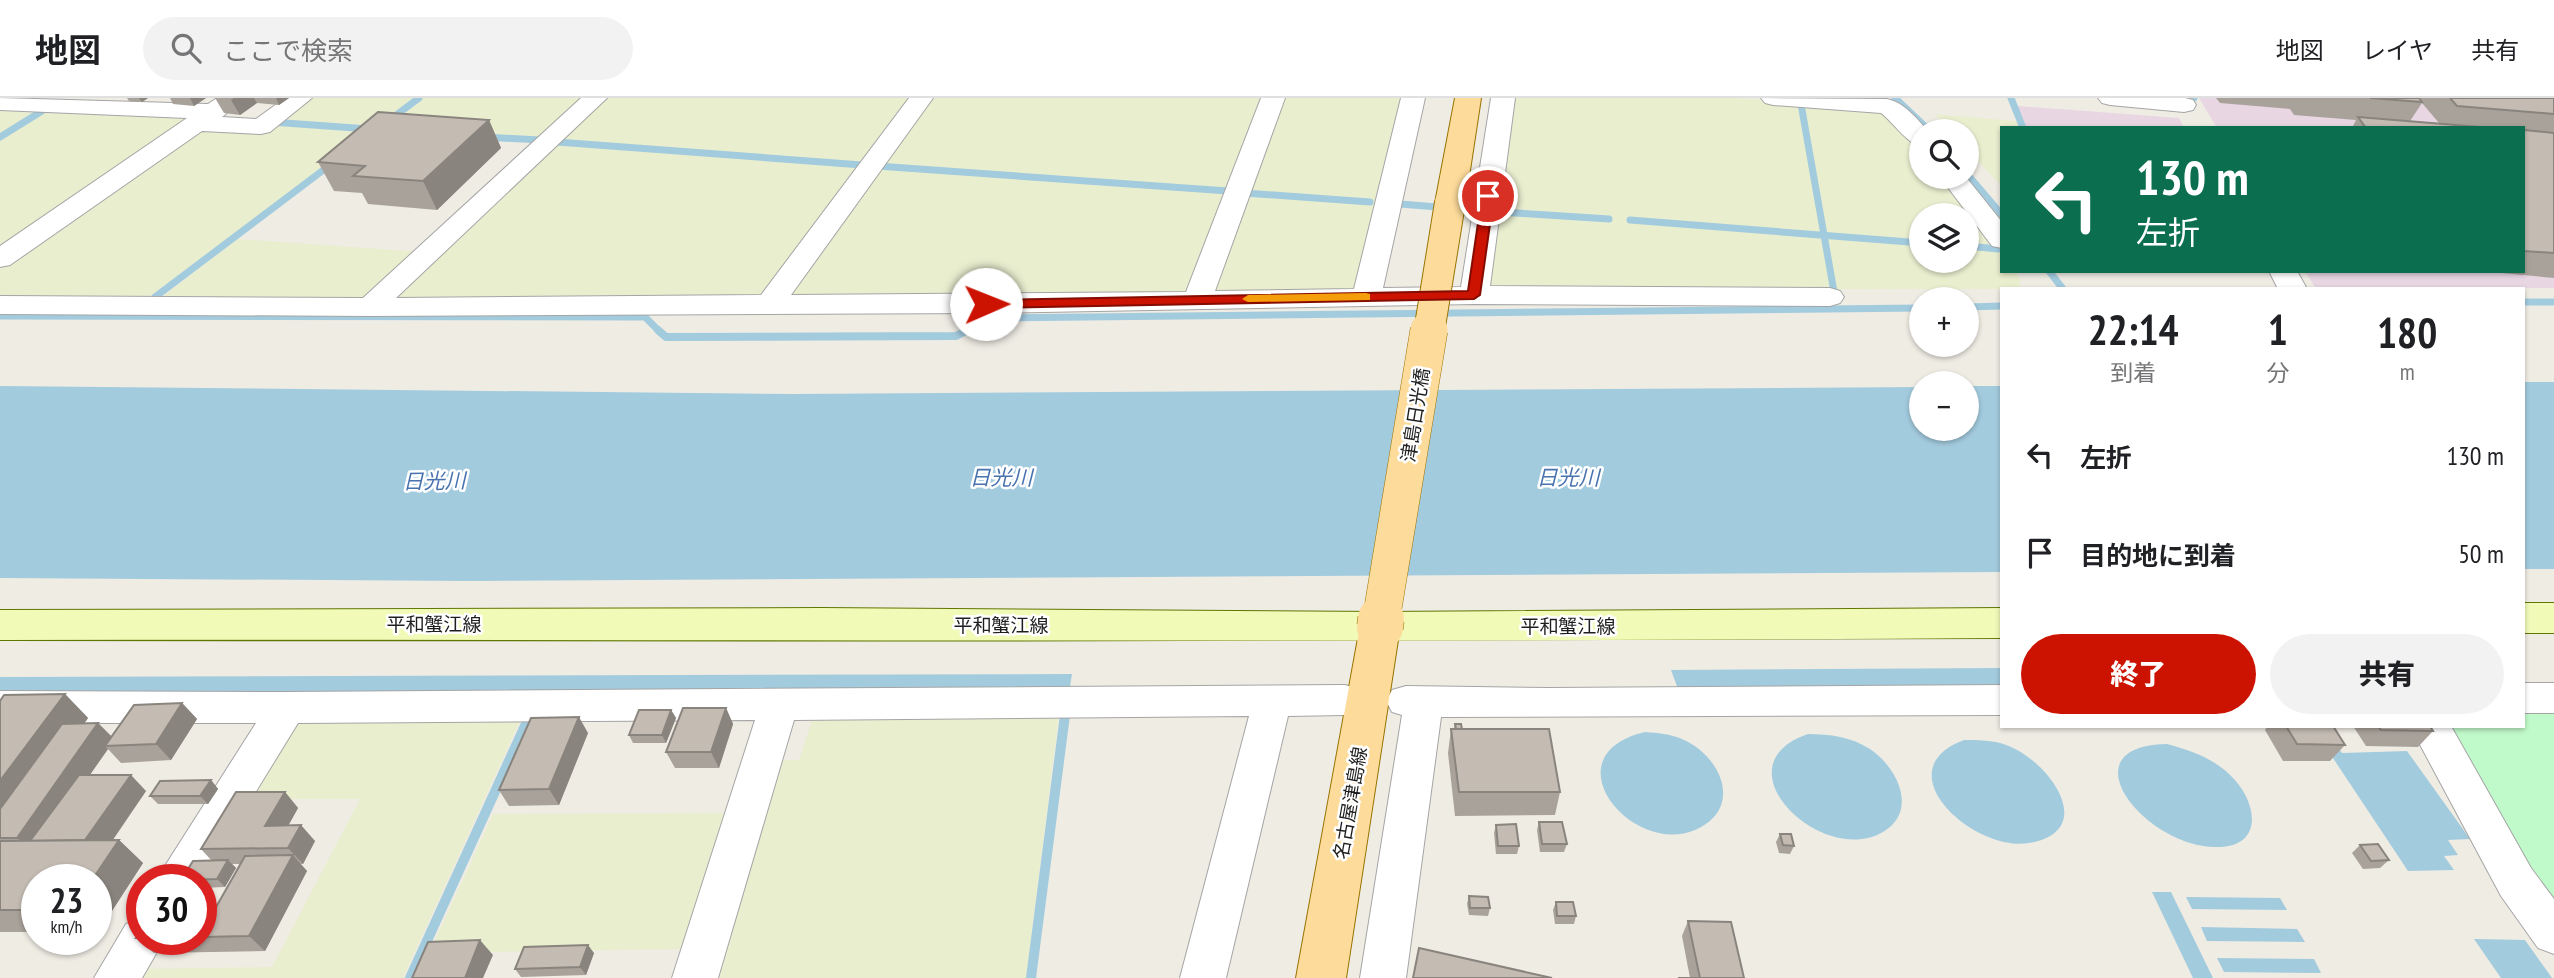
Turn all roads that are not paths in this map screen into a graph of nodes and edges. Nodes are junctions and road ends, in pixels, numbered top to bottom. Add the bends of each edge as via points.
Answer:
1 (300, 98) edge
2 (595, 98) edge
3 (921, 98) edge
4 (1273, 98) edge
5 (1413, 98) edge
6 (1468, 98) edge
7 (1503, 98) edge
8 (1773, 98) edge
9 (2110, 98) edge
10 (5, 101) edge
11 (2182, 102) edge
12 (117, 103) edge
13 (215, 111) edge
14 (1909, 125) edge
15 (2197, 126) edge
16 (1962, 189) edge
17 (2000, 237) edge
18 (0, 259) edge
19 (1474, 295) junction
20 (1366, 297) junction
21 (1830, 297) dead end
22 (1198, 299) junction
23 (769, 304) junction
24 (0, 305) edge
25 (370, 307) junction
26 (2525, 618) edge
27 (2554, 618) edge
28 (2000, 623) edge
29 (0, 625) edge
30 (1380, 628) junction
31 (2525, 698) edge
32 (2554, 698) edge
33 (1345, 699) dead end
34 (2000, 700) edge
35 (1272, 701) junction
36 (779, 705) junction
37 (0, 706) edge
38 (287, 708) junction
39 (2431, 728) edge
40 (188, 864) edge
41 (2554, 934) edge
42 (131, 955) edge
43 (117, 978) edge
44 (695, 978) edge
45 (1203, 978) edge
46 (1321, 978) edge
47 (1383, 978) edge

1 - 13 street via 266,123
2 - 25 street
3 - 23 street
4 - 22 street
5 - 20 street
6 - 30 main road, 津島日光橋, bridge
7 - 19 street
8 - 14 street via 1887,106
9 - 11 street
10 - 12 street
11 - 15 street
12 - 13 street
13 - 18 street
16 - 17 street
19 - 20 street
19 - 21 street
20 - 22 street
22 - 23 street
23 - 25 street
24 - 25 street
26 - 27 main road
28 - 30 main road, 平和蟹江線
29 - 30 main road, 平和蟹江線 via 821,623
30 - 46 main road, 名古屋津島線
31 - 32 street
33 - 35 street
34 - 47 street via 1415,701
35 - 36 street
35 - 45 street
36 - 38 street
36 - 44 street
37 - 38 street
38 - 40 street
39 - 41 street via 2516,882
42 - 43 street

